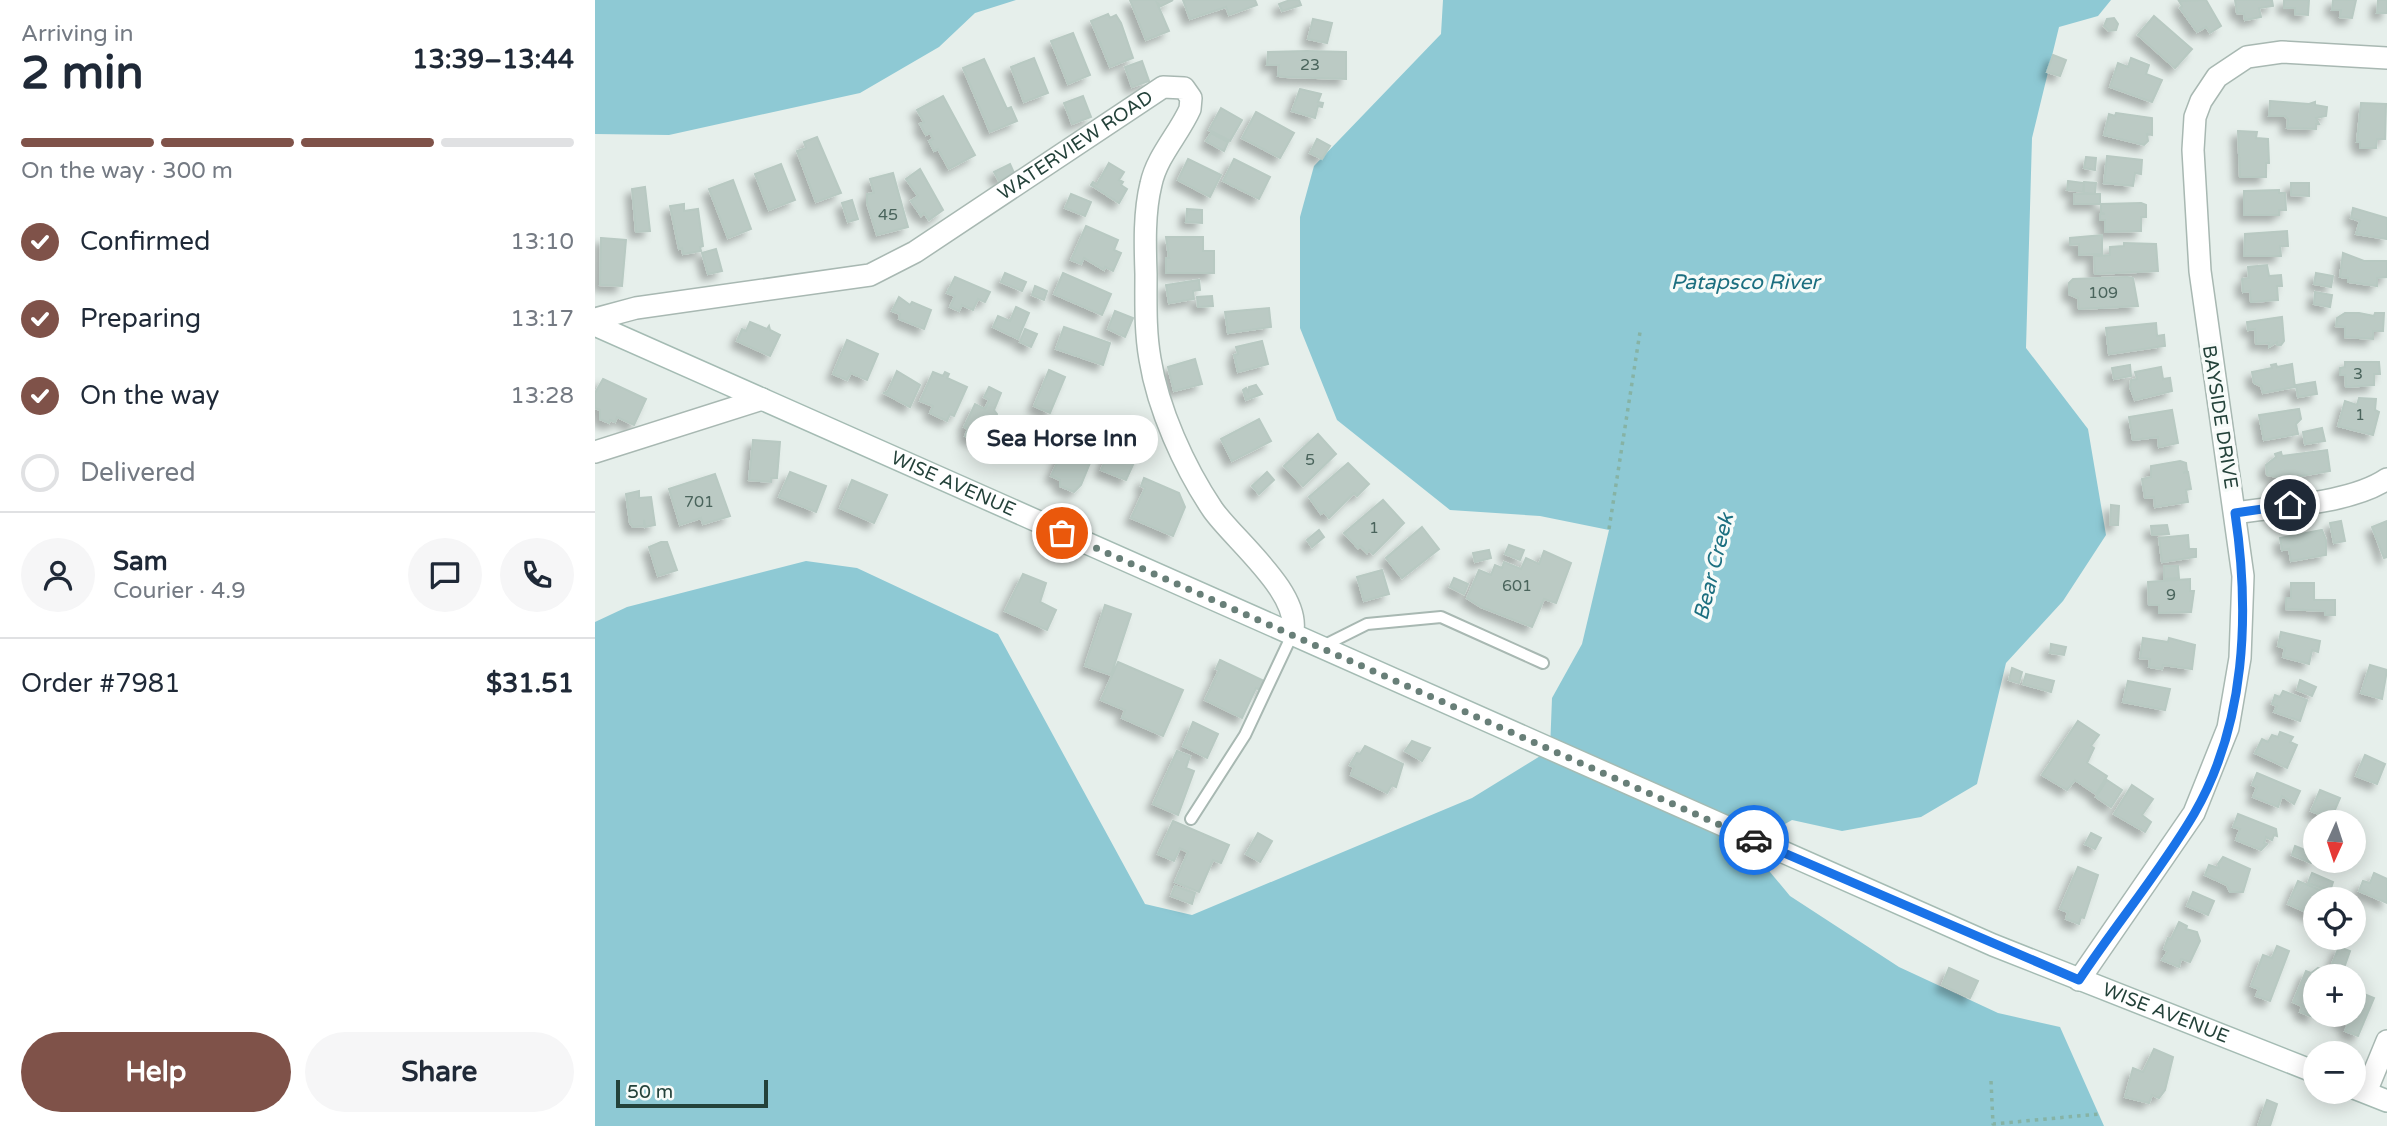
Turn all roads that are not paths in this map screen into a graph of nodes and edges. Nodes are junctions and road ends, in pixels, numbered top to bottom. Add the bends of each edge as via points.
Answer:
1 (2387, 58) edge
2 (595, 319) edge
3 (595, 325) edge
4 (762, 399) junction
5 (595, 452) edge
6 (2387, 479) edge
7 (2235, 513) junction
8 (1292, 635) junction
9 (1321, 647) junction
10 (1543, 663) dead end
11 (1191, 819) dead end
12 (2079, 980) junction
13 (2387, 1044) edge
14 (2303, 1067) edge
15 (2366, 1080) edge
16 (2366, 1092) edge
17 (2387, 1101) edge

1 - 7 street, BAYSIDE DRIVE via 2282,52 2247,57 2217,77 2195,117 2200,271
2 - 8 street, WATERVIEW ROAD via 636,308 879,272 1163,87 1184,88 1191,109 1154,171 1150,186 1145,258 1154,384 1213,509 1289,602 1296,623
3 - 4 street, WISE AVENUE
4 - 5 street
4 - 8 street, WISE AVENUE
6 - 7 street via 2356,493
7 - 12 street, BAYSIDE DRIVE via 2243,576 2243,634 2221,748 2194,813
8 - 9 street, WISE AVENUE
8 - 11 lane via 1245,735
9 - 10 lane via 1367,624 1441,617
9 - 12 street, WISE AVENUE
12 - 14 street, WISE AVENUE
13 - 15 street
16 - 17 street

